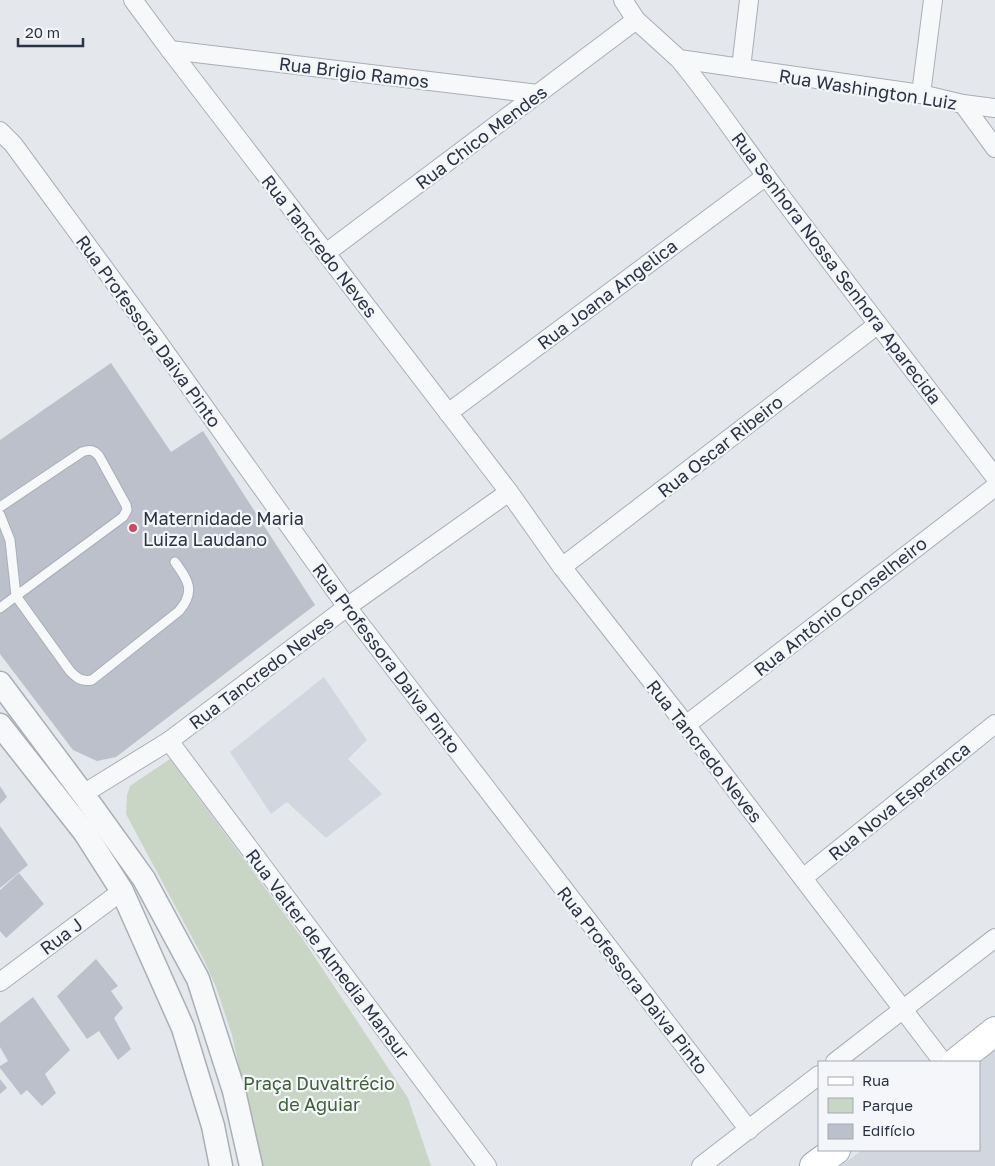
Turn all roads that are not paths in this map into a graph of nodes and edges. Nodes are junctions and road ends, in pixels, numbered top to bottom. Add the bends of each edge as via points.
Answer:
1 (133, 0) edge
2 (623, 0) edge
3 (749, 0) edge
4 (933, 0) edge
5 (636, 20) junction
6 (170, 50) junction
7 (679, 59) junction
8 (741, 68) junction
9 (538, 94) junction
10 (921, 94) junction
11 (963, 104) junction
12 (995, 108) edge
13 (0, 131) edge
14 (995, 148) edge
15 (766, 176) junction
16 (326, 253) junction
17 (877, 325) junction
18 (448, 413) junction
19 (995, 477) edge
20 (995, 487) edge
21 (509, 492) junction
22 (0, 507) edge
23 (0, 514) edge
24 (175, 562) dead end
25 (562, 566) junction
26 (16, 596) junction
27 (347, 607) junction
28 (0, 608) edge
29 (0, 683) edge
30 (995, 724) edge
31 (0, 725) edge
32 (686, 725) junction
33 (170, 741) junction
34 (83, 794) junction
35 (803, 878) junction
36 (122, 891) junction
37 (995, 938) edge
38 (198, 978) junction
39 (0, 982) edge
40 (169, 997) junction
41 (904, 1008) junction
42 (995, 1032) edge
43 (836, 1061) edge
44 (942, 1061) edge
45 (957, 1061) edge
46 (818, 1076) edge
47 (749, 1130) junction
48 (835, 1151) edge
49 (222, 1166) edge
50 (251, 1166) edge
51 (487, 1166) edge
52 (701, 1166) edge
53 (814, 1166) edge

1 - 6 street, Rua Tancredo Neves
2 - 5 street, Rua Senhora Nossa Senhora Aparecida
3 - 8 street
4 - 10 street
5 - 7 street, Rua Senhora Nossa Senhora Aparecida
5 - 9 street, Rua Chico Mendes
6 - 9 street, Rua Brigio Ramos
6 - 16 street, Rua Tancredo Neves
7 - 8 street, Rua Washington Luiz
7 - 15 street, Rua Senhora Nossa Senhora Aparecida
8 - 10 street, Rua Washington Luiz
9 - 16 street, Rua Chico Mendes
10 - 11 street, Rua Washington Luiz
11 - 12 street, Rua Washington Luiz
11 - 14 street
13 - 27 street, Rua Professora Daiva Pinto via 14,144 148,327
15 - 17 street, Rua Senhora Nossa Senhora Aparecida
15 - 18 street, Rua Joana Angelica
16 - 18 street, Rua Tancredo Neves
17 - 19 street, Rua Senhora Nossa Senhora Aparecida
17 - 25 street, Rua Oscar Ribeiro
18 - 21 street, Rua Tancredo Neves
20 - 32 street, Rua Antônio Conselheiro
21 - 25 street, Rua Tancredo Neves
21 - 27 street, Rua Tancredo Neves
22 - 26 lane via 87,450 92,450 99,456 127,510 123,517
23 - 26 lane via 10,540
24 - 26 lane via 189,587 185,605 92,680 84,682 70,671
25 - 32 street, Rua Tancredo Neves
26 - 28 lane
27 - 33 street, Rua Tancredo Neves
27 - 47 street, Rua Professora Daiva Pinto
29 - 34 street
30 - 35 street, Rua Nova Esperanca
31 - 36 street via 85,833
32 - 35 street, Rua Tancredo Neves
33 - 34 street, Rua Tancredo Neves
33 - 51 street, Rua Valter de Almedia Mansur
34 - 38 street via 144,879
35 - 41 street, Rua Tancredo Neves
36 - 39 street, Rua J
36 - 40 street
37 - 41 street
38 - 40 street
38 - 50 street via 234,1091
40 - 49 street via 183,1028
41 - 43 street
41 - 44 street, Rua Tancredo Neves
42 - 45 main road
46 - 47 street
47 - 52 street
48 - 53 main road

